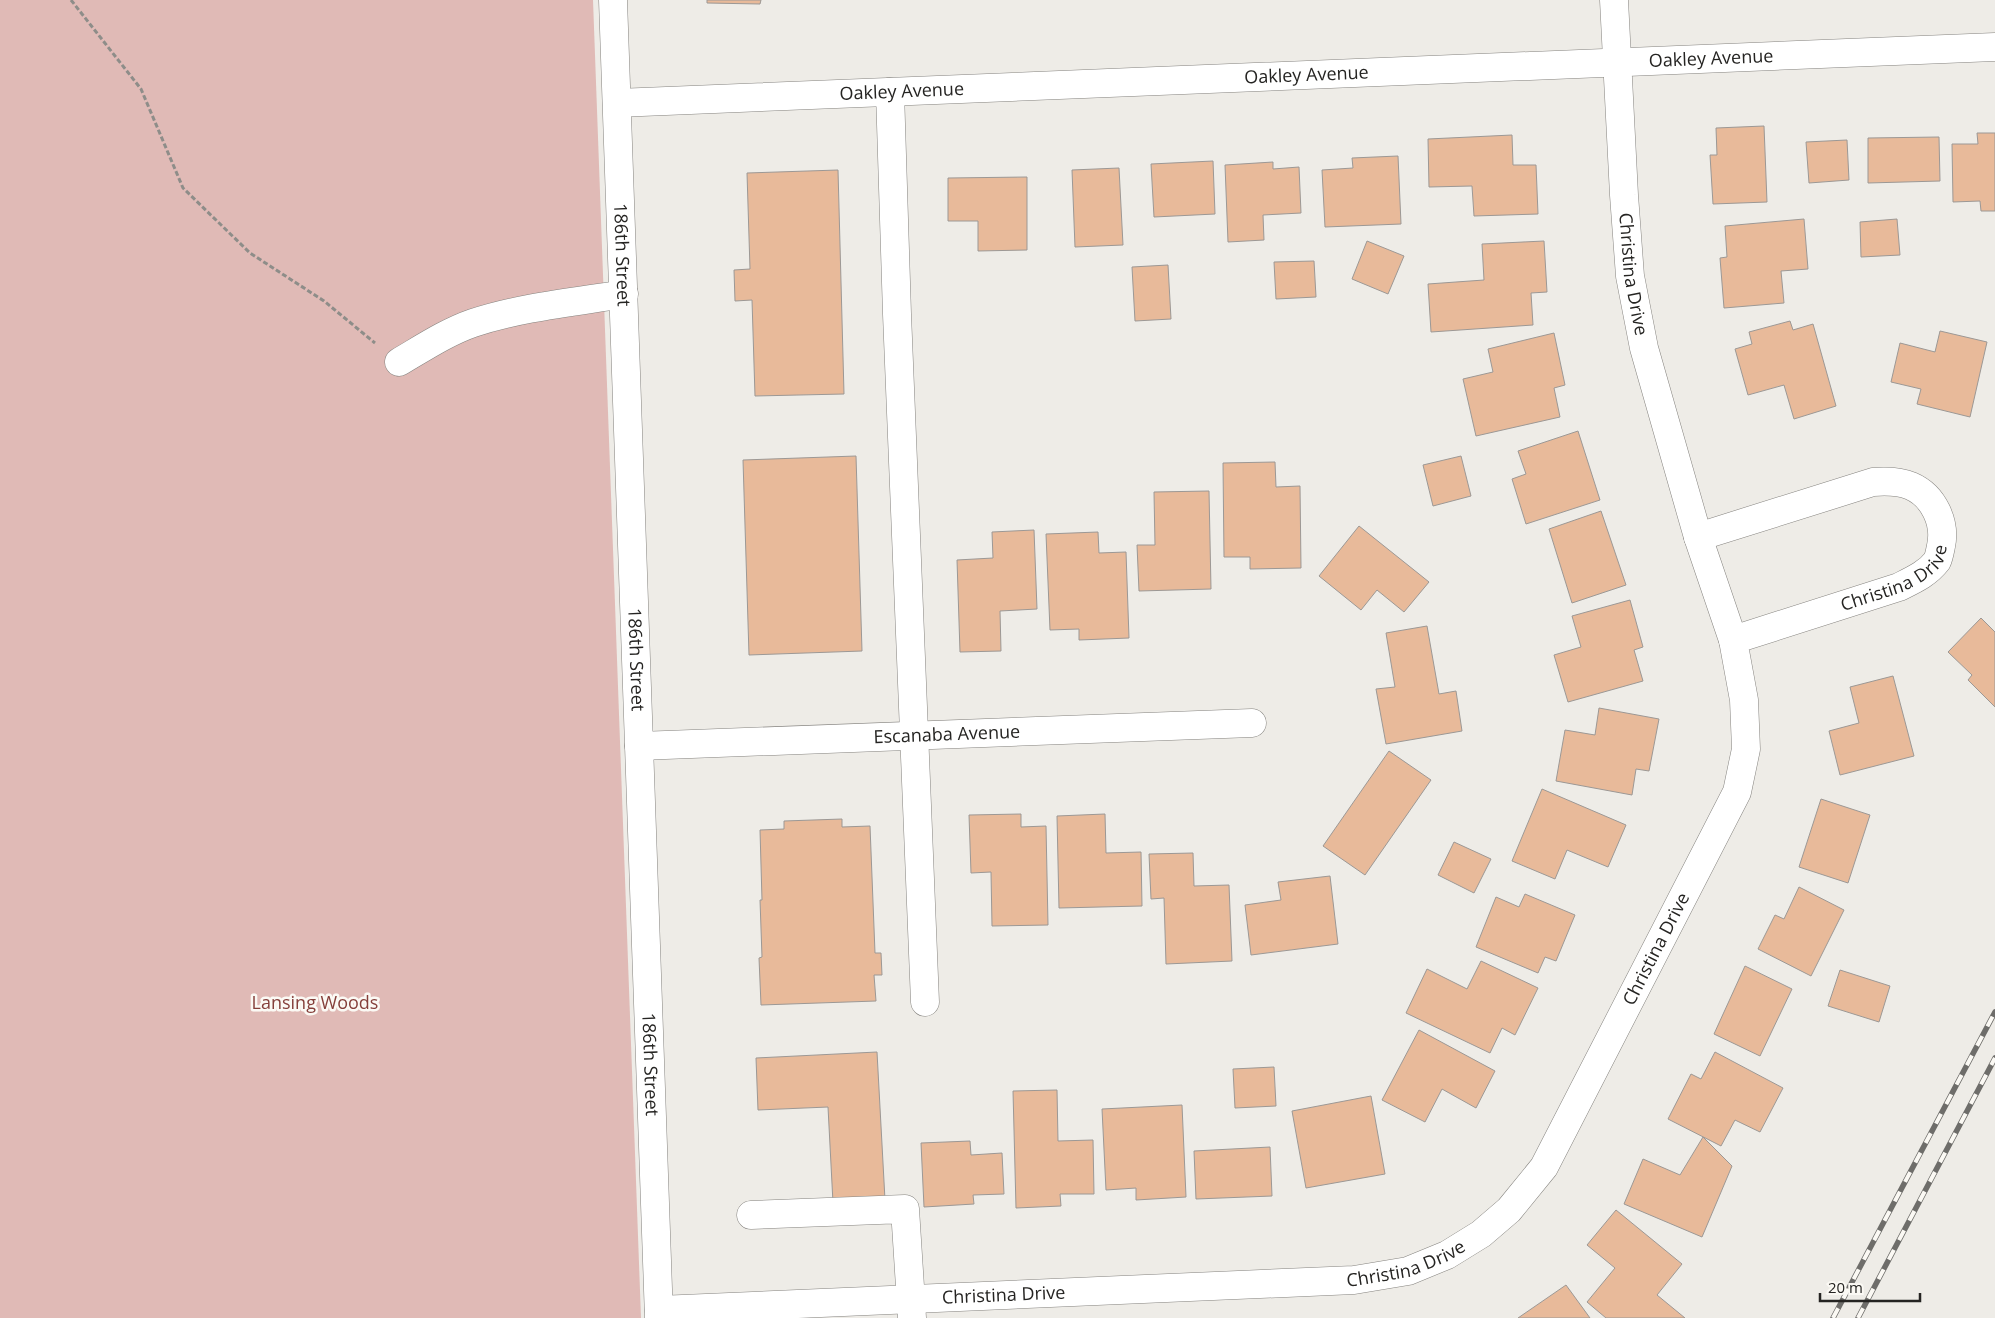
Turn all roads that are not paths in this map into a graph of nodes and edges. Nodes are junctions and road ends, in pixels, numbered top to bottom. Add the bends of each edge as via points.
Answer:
1 (613, 0) edge
2 (1614, 0) edge
3 (1995, 47) edge
4 (1616, 64) junction
5 (890, 92) junction
6 (617, 103) junction
7 (624, 294) junction
8 (399, 362) road end
9 (1698, 538) junction
10 (1733, 640) junction
11 (1252, 723) dead end
12 (914, 736) junction
13 (640, 746) junction
14 (925, 1002) dead end
15 (751, 1215) dead end
16 (911, 1308) edge
17 (659, 1314) edge

1 - 6 street, 186th Street
2 - 4 street, Christina Drive
3 - 4 street, Oakley Avenue
4 - 5 street, Oakley Avenue
4 - 9 street, Christina Drive via 1630,276 1644,348
5 - 6 street, Oakley Avenue
5 - 12 street
6 - 7 street, 186th Street
7 - 8 street via 551,305 473,323
7 - 13 street, 186th Street
9 - 10 street, Christina Drive
9 - 10 street, Christina Drive via 1873,482 1892,481 1912,486 1928,499 1940,516 1943,536 1938,560 1922,576 1899,587
10 - 16 street, Christina Drive via 1744,700 1746,749 1736,792 1544,1168 1509,1210 1481,1234 1408,1271 1354,1280
11 - 12 street, Escanaba Avenue
12 - 13 street, Escanaba Avenue
12 - 14 street
13 - 17 street, 186th Street
15 - 16 street via 905,1209
16 - 17 street, Christina Drive

